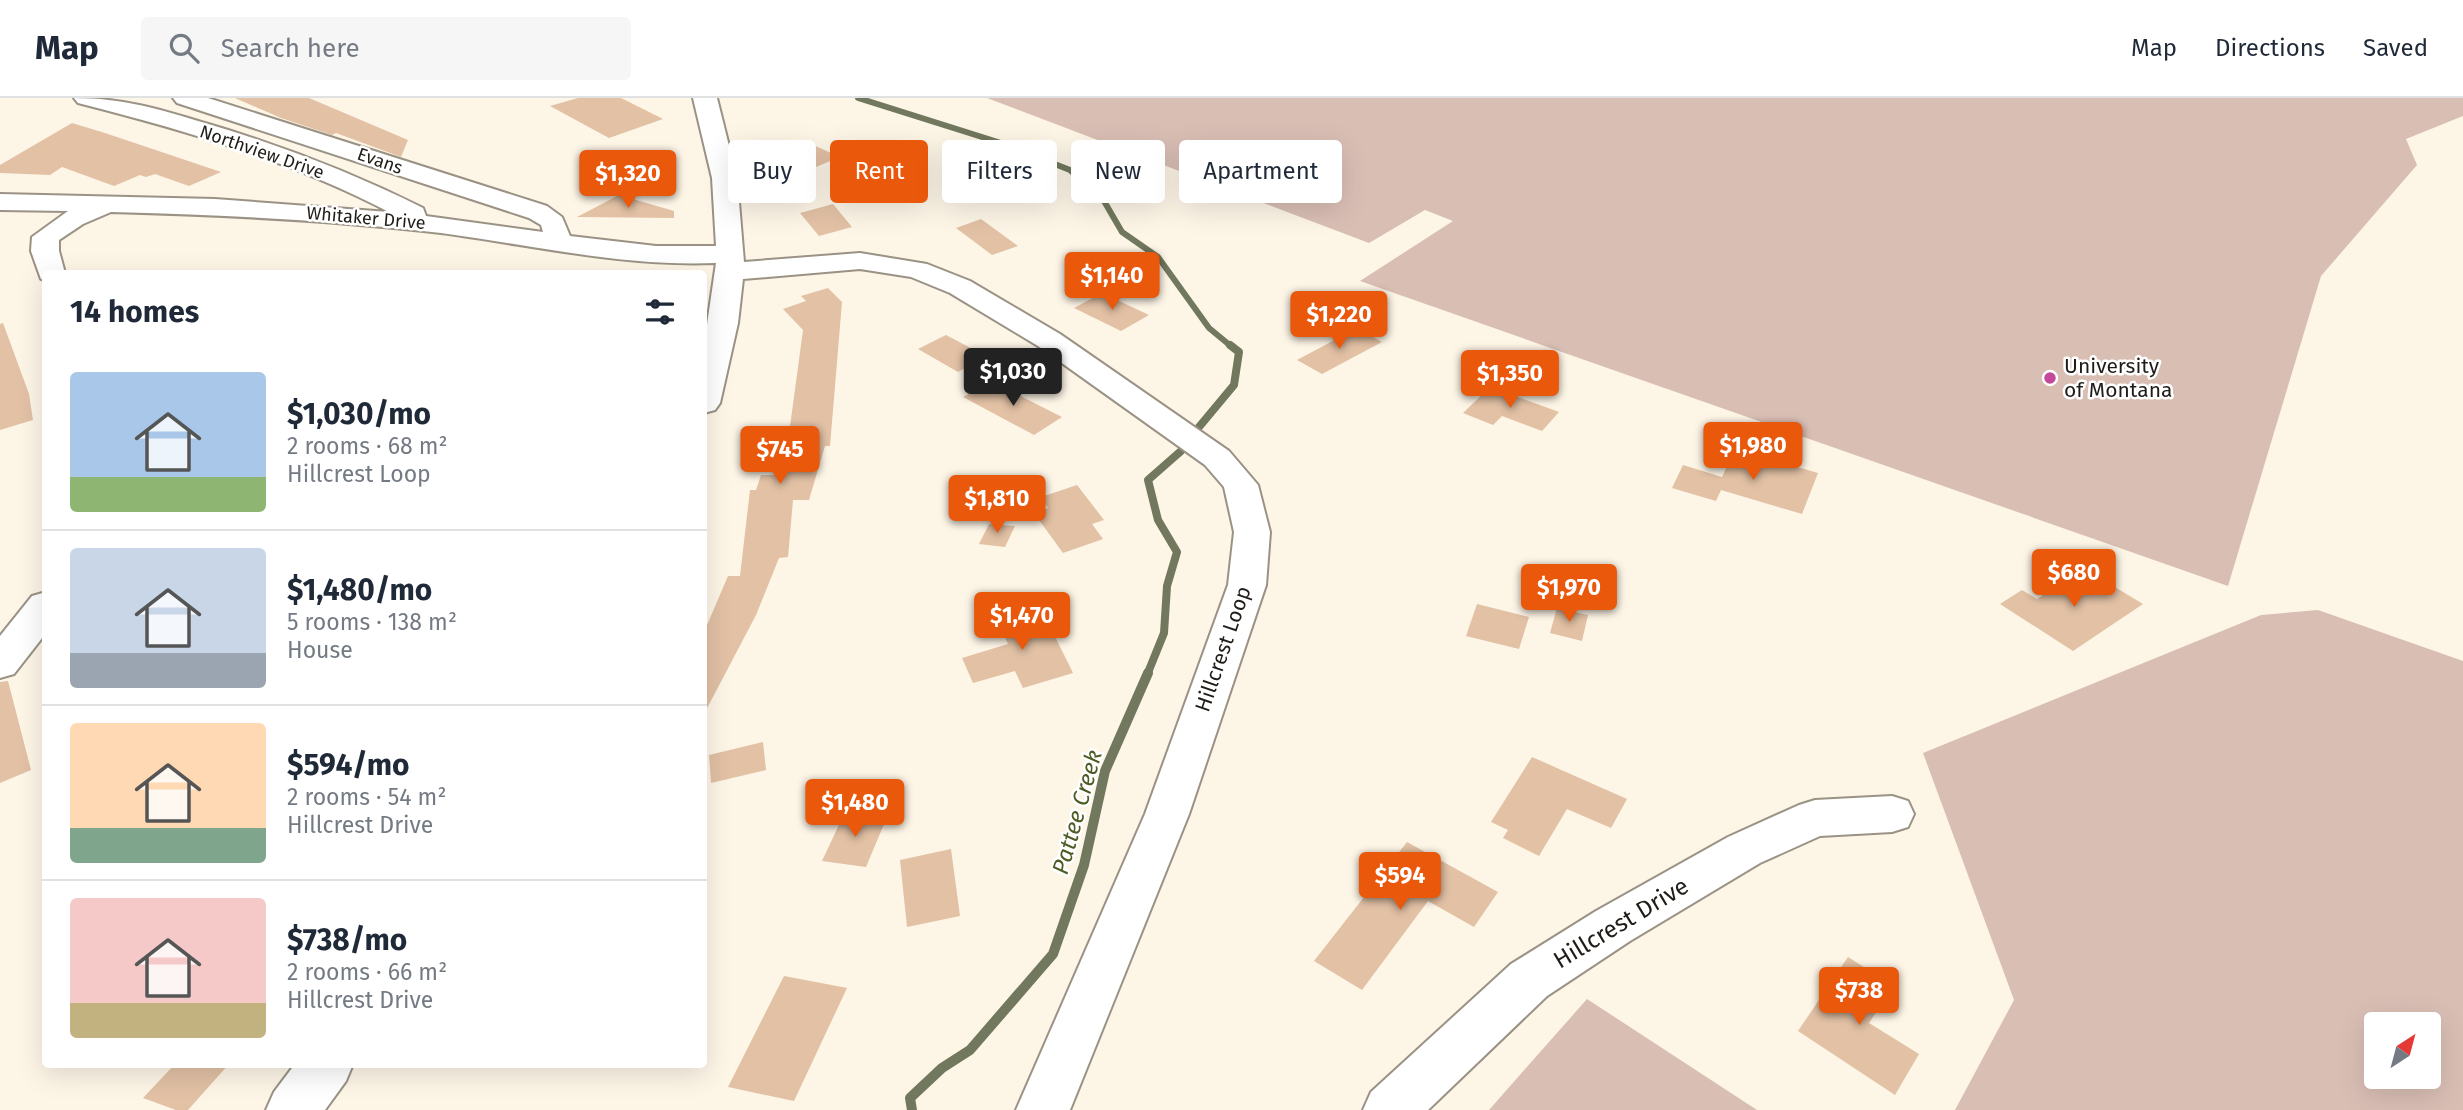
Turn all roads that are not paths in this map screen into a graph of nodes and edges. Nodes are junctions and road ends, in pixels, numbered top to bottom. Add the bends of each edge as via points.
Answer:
1 (86, 98) edge
2 (185, 98) edge
3 (705, 98) edge
4 (0, 202) edge
5 (109, 203) junction
6 (431, 224) junction
7 (557, 240) junction
8 (731, 262) junction
9 (50, 270) edge
10 (707, 391) edge
11 (42, 610) edge
12 (0, 664) edge
13 (1892, 814) dead end
14 (324, 1068) edge
15 (293, 1110) edge
16 (1043, 1110) edge
17 (1390, 1110) edge

1 - 6 street, Northview Drive via 338,178
2 - 7 street, Evans via 538,212 551,219
3 - 8 street via 724,162
4 - 5 street, Whitaker Drive
5 - 6 street, Whitaker Drive via 276,209
5 - 9 street via 46,237
6 - 7 street, Whitaker Drive
7 - 8 street, Whitaker Drive
8 - 10 street via 727,308
8 - 16 street, Hillcrest Loop via 860,261 917,270 960,287 1072,356 1217,458 1241,485 1252,533 1247,585 1167,814
11 - 12 street
13 - 17 street, Hillcrest Drive via 1815,818 1744,850 1613,926 1529,980
14 - 15 street

